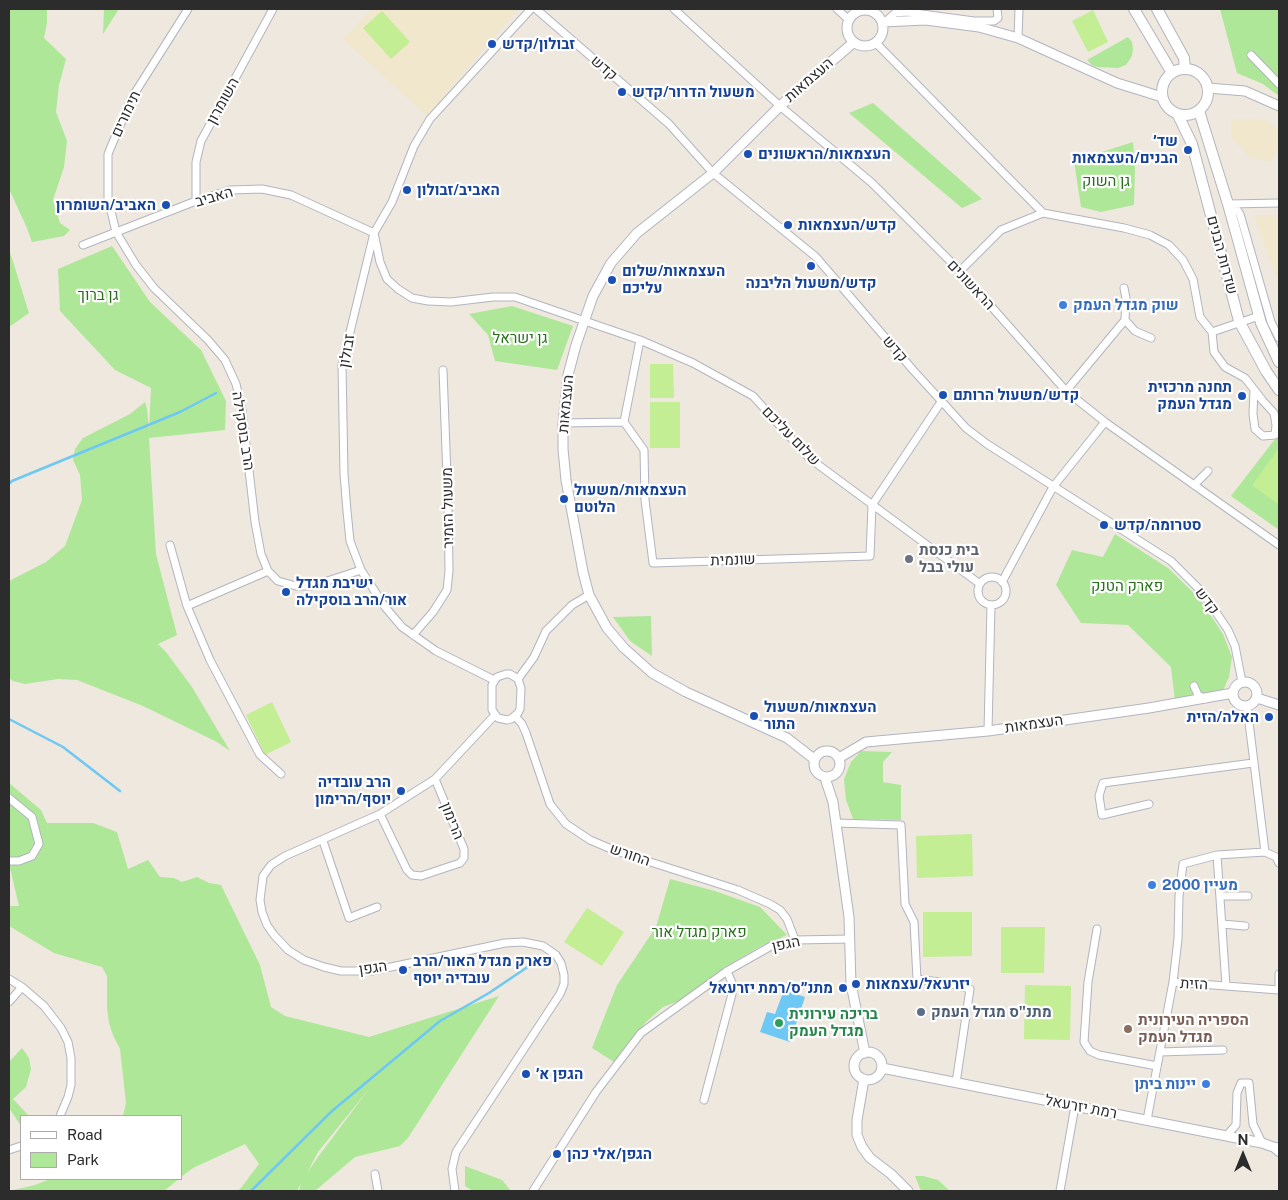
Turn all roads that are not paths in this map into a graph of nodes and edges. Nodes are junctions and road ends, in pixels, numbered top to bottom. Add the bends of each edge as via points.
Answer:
1 (188, 9) edge
2 (273, 9) edge
3 (531, 9) edge
4 (536, 9) edge
5 (674, 9) edge
6 (837, 9) edge
7 (997, 9) edge
8 (1019, 9) edge
9 (1134, 9) edge
10 (1157, 9) edge
11 (849, 20) junction
12 (884, 22) junction
13 (1018, 38) junction
14 (854, 42) junction
15 (876, 43) junction
16 (1251, 55) dead end
17 (1185, 69) junction
18 (1172, 73) junction
19 (1279, 84) edge
20 (1208, 88) junction
21 (1162, 97) junction
22 (780, 106) junction
23 (1279, 106) edge
24 (1199, 112) junction
25 (1178, 114) junction
26 (713, 173) junction
27 (196, 201) junction
28 (1279, 202) edge
29 (1230, 204) junction
30 (1043, 213) junction
31 (116, 232) junction
32 (374, 233) junction
33 (84, 245) dead end
34 (960, 271) junction
35 (1124, 288) dead end
36 (1259, 316) junction
37 (1125, 320) junction
38 (583, 321) junction
39 (1240, 321) junction
40 (1212, 332) junction
41 (1151, 338) dead end
42 (1279, 338) edge
43 (640, 340) junction
44 (1279, 362) edge
45 (443, 370) dead end
46 (1066, 390) junction
47 (1254, 390) junction
48 (1279, 390) edge
49 (941, 402) junction
50 (624, 422) junction
51 (1104, 422) junction
52 (563, 423) junction
53 (1208, 471) dead end
54 (1194, 485) junction
55 (1053, 486) junction
56 (872, 505) junction
57 (170, 545) dead end
58 (1279, 545) edge
59 (361, 570) junction
60 (268, 571) junction
61 (1002, 582) junction
62 (980, 584) junction
63 (589, 595) junction
64 (991, 605) junction
65 (187, 606) junction
66 (413, 635) junction
67 (518, 679) junction
68 (494, 680) junction
69 (1242, 682) junction
70 (1194, 686) dead end
71 (1233, 693) junction
72 (1256, 698) junction
73 (1206, 699) junction
74 (1247, 706) junction
75 (1279, 706) edge
76 (494, 715) junction
77 (515, 716) junction
78 (988, 731) junction
79 (839, 758) junction
80 (814, 759) junction
81 (1254, 763) junction
82 (281, 774) dead end
83 (828, 777) junction
84 (435, 779) junction
85 (9, 798) edge
86 (1148, 804) dead end
87 (380, 814) junction
88 (836, 823) junction
89 (323, 841) junction
90 (1265, 852) junction
91 (1217, 854) junction
92 (9, 861) edge
93 (1279, 862) edge
94 (1221, 896) junction
95 (1248, 896) dead end
96 (377, 907) dead end
97 (1222, 924) junction
98 (1246, 926) dead end
99 (1097, 929) dead end
100 (850, 939) junction
101 (795, 940) junction
102 (727, 971) junction
103 (1279, 974) edge
104 (9, 979) edge
105 (1173, 982) junction
106 (1226, 986) junction
107 (22, 987) junction
108 (9, 1002) edge
109 (1223, 1050) dead end
110 (1160, 1052) junction
111 (865, 1053) junction
112 (1157, 1066) junction
113 (882, 1068) junction
114 (864, 1079) junction
115 (956, 1083) junction
116 (704, 1100) dead end
117 (1075, 1106) junction
118 (60, 1115) edge
119 (1147, 1120) junction
120 (1226, 1136) junction
121 (1262, 1143) junction
122 (1278, 1149) edge
123 (375, 1174) dead end
124 (378, 1191) edge
125 (455, 1191) edge
126 (532, 1191) edge
127 (908, 1191) edge
128 (1060, 1191) edge

1 - 31 street, תימורים via 131,99 108,154 108,198
2 - 27 street, השומרון via 201,142 196,162
3 - 32 street, זבולון via 430,120 414,146 392,202
4 - 26 street, קדש via 669,124
5 - 22 street, הראשונים
6 - 11 street
7 - 12 street via 998,18 994,21 895,12
8 - 13 street
9 - 18 main road
10 - 17 main road via 1184,58
11 - 12 street via 858,12 870,11
11 - 14 street via 848,32
12 - 13 street via 926,20
12 - 15 street
13 - 21 street via 1117,83
14 - 15 street via 864,46
14 - 22 street, העצמאות
15 - 30 street
16 - 19 street
17 - 18 main road
17 - 20 main road via 1200,73
18 - 21 main road via 1162,86
20 - 23 street via 1245,92
20 - 24 main road via 1208,98
21 - 25 main road via 1171,111
22 - 26 street, העצמאות
22 - 34 street, הראשונים via 872,183
24 - 25 main road
24 - 29 main road, שדרות הבנים
25 - 39 main road, שדרות הבנים via 1192,144
26 - 38 street, העצמאות via 637,233 610,263
26 - 49 street, קדש via 816,257
27 - 31 street, האביב
27 - 32 street, האביב via 230,190 262,189 291,195
28 - 29 street
29 - 36 main road, שדרות הבנים
29 - 42 street via 1240,214 1268,314
30 - 34 street via 1001,230
30 - 40 street via 1124,228 1150,235 1169,245 1183,260 1193,279 1200,316
31 - 33 street, האביב
31 - 60 street, הרב בוסקילה via 154,288 225,360 242,410 255,522
32 - 38 street, שלום עליכם via 387,279 412,298 451,302 515,297
32 - 59 street, זבולון via 342,365 346,502 350,541
34 - 46 street, הראשונים
35 - 37 street
36 - 39 street
36 - 44 main road, שדרות הבנים
37 - 41 street via 1135,331
37 - 46 street
38 - 43 street, שלום עליכם
38 - 52 street, העצמאות via 568,375
39 - 40 street
39 - 48 main road, שדרות הבנים
40 - 47 street via 1214,352 1225,368 1245,378
43 - 50 street
43 - 56 street, שלום עליכם via 693,363 753,396 808,458
45 - 66 street, משעול הזמיר via 448,504 447,590
46 - 51 street, הראשונים
47 - 47 street via 1255,429 1263,436 1274,435 1274,413
49 - 55 street, קדש via 987,444
49 - 56 street
50 - 52 street
50 - 56 street, שונמית via 644,450 645,500 653,562 870,556
51 - 54 street, הראשונים
51 - 55 street
52 - 63 street, העצמאות via 566,480
53 - 54 street
54 - 58 street, הראשונים
55 - 61 street
55 - 69 street, קדש via 1171,561 1203,593 1228,630 1235,646
56 - 62 street, שלום עליכם
57 - 65 street
59 - 60 street via 312,586 296,586 278,580
59 - 66 street, זבולון via 385,607
60 - 65 street
61 - 62 street via 991,578
61 - 64 street via 1005,595 1000,603
62 - 64 street via 979,598
63 - 67 street via 546,631 534,657
63 - 80 street, העצמאות via 607,628 652,673 787,738
64 - 78 street
65 - 82 street via 210,660 260,755
66 - 68 street, זבולון via 443,655
67 - 68 street via 510,674 501,674
67 - 77 street via 522,688 520,709
68 - 76 street
69 - 71 street
69 - 72 street via 1253,685 1257,691
70 - 73 street via 1198,695
71 - 73 street, העצמאות
71 - 74 street via 1237,703
72 - 74 street
72 - 75 street
73 - 78 street, העצמאות
74 - 81 street
76 - 77 street via 502,719
76 - 84 street, הגפן
77 - 101 street, החורש via 526,733 550,804 566,824 616,852 738,890 770,904 787,919
78 - 79 street, העצמאות via 866,742
79 - 80 street via 832,752 823,751
79 - 83 street via 839,770
80 - 83 street via 815,770
81 - 86 street via 1103,782 1099,796 1102,815
81 - 90 street
83 - 88 street via 826,781
84 - 87 street, הגפן
84 - 87 street, הרימון via 464,849 460,863 420,876 412,875
85 - 92 street via 32,817 39,844 32,856
87 - 89 street, הגפן
88 - 100 street
88 - 115 street via 900,825 905,904 914,922 917,979 970,988
89 - 96 street via 349,918
89 - 125 street, הגפן via 271,865 263,876 261,888 262,912 267,925 288,950 304,960 341,971 359,972 523,942 543,946 561,963 564,984 560,994 456,1152 452,1169
90 - 91 street
90 - 93 street
91 - 94 street
91 - 105 street via 1183,864
94 - 95 street
94 - 97 street
97 - 98 street
97 - 106 street
99 - 112 street via 1088,982 1084,1042 1090,1051 1099,1055
100 - 101 street, הגפן
100 - 111 street via 851,984
101 - 102 street, הגפן via 773,945
102 - 116 street via 732,994
102 - 126 street, הגפן via 641,1033 596,1092
103 - 106 street, הזית via 1279,990
104 - 107 street
105 - 106 street, הזית
105 - 110 street, הזית
107 - 108 street
107 - 118 street via 44,1006 68,1042 71,1085
109 - 110 street
110 - 112 street, הזית
111 - 113 street via 879,1057
111 - 114 street via 854,1066
112 - 119 street, הזית
113 - 114 street via 878,1076
113 - 115 street, רמת יזרעאל
114 - 127 street via 857,1135 870,1158
115 - 117 street, רמת יזרעאל
117 - 119 street, רמת יזרעאל
117 - 128 street
119 - 120 street, רמת יזרעאל
120 - 121 street, רמת יזרעאל
120 - 121 street via 1236,1125 1237,1093 1241,1083 1248,1083 1254,1124
121 - 122 street, רמת יזרעאל
123 - 124 street

